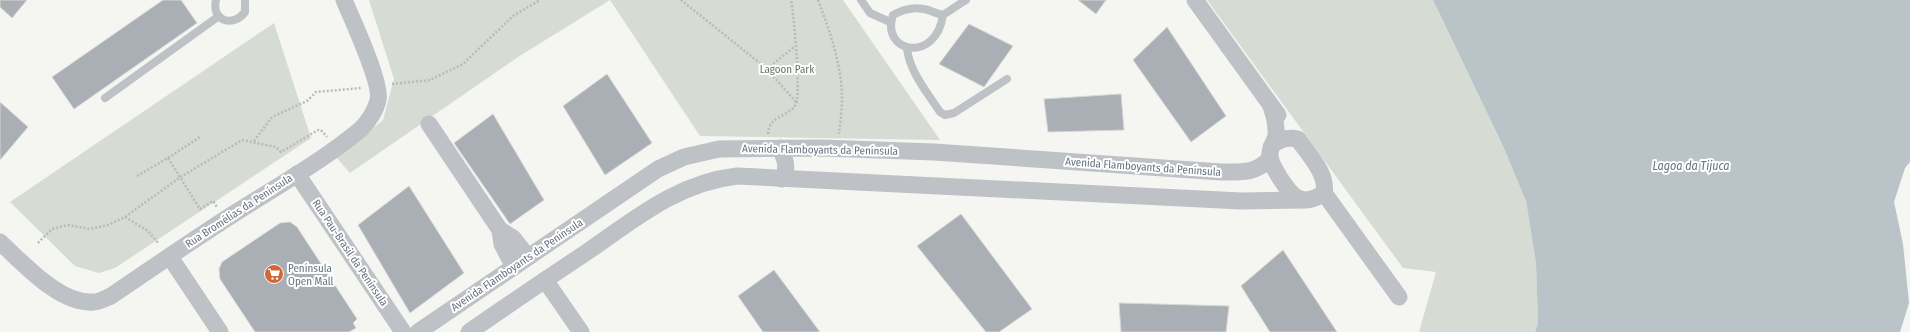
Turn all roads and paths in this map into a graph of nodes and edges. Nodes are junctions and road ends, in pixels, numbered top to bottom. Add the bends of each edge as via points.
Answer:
1 (216, 0) edge
2 (245, 0) edge
3 (344, 0) edge
4 (540, 0) edge
5 (681, 0) edge
6 (791, 0) edge
7 (818, 0) edge
8 (861, 0) edge
9 (966, 0) edge
10 (1195, 0) edge
11 (943, 15) junction
12 (219, 16) junction
13 (890, 22) junction
14 (795, 47) junction
15 (907, 48) junction
16 (767, 69) junction
17 (1007, 79) dead end
18 (377, 86) junction
19 (105, 98) dead end
20 (797, 103) junction
21 (1271, 106) junction
22 (429, 124) dead end
23 (200, 137) dead end
24 (1298, 139) junction
25 (254, 141) junction
26 (334, 148) junction
27 (774, 148) junction
28 (838, 149) junction
29 (1270, 152) junction
30 (168, 158) junction
31 (297, 174) junction
32 (137, 176) dead end
33 (178, 178) junction
34 (782, 179) junction
35 (1324, 193) junction
36 (1303, 200) junction
37 (125, 217) junction
38 (226, 219) junction
39 (500, 230) junction
40 (0, 242) edge
41 (38, 243) dead end
42 (170, 257) junction
43 (528, 257) junction
44 (514, 267) junction
45 (545, 280) junction
46 (1399, 297) dead end
47 (220, 332) edge
48 (403, 332) edge
49 (418, 332) edge
50 (469, 332) edge
51 (581, 332) edge

1 - 12 lane via 215,11
2 - 12 lane via 245,12 236,20 224,20
3 - 18 street, Rua Bromélias da Península
4 - 18 path via 513,16 463,64 430,80
5 - 16 path
6 - 14 path
7 - 28 path via 839,65 842,101
8 - 13 lane via 870,13
9 - 11 lane
10 - 21 street
11 - 13 lane via 914,8 893,15
11 - 15 lane via 942,25 934,38 915,48
12 - 19 lane
13 - 15 lane via 899,44
14 - 16 path
14 - 20 path via 799,84
15 - 17 lane via 908,60 940,112 945,115 954,113
16 - 20 path
18 - 25 path via 316,92 307,101 272,117
18 - 26 street, Rua Bromélias da Península via 378,100 371,117 362,128
20 - 27 path via 771,124 768,130
21 - 24 street
21 - 29 street via 1276,134
22 - 39 street
23 - 30 path
24 - 29 street, Avenida Flamboyants da Península via 1282,139 1276,142
24 - 35 street via 1320,172
25 - 26 path via 276,147 281,152 314,131 321,130
25 - 33 path via 242,140
26 - 31 street, Rua Bromélias da Península
27 - 28 street, Avenida Flamboyants da Península
27 - 34 street via 785,159 786,166
27 - 43 street, Avenida Flamboyants da Península via 719,149 684,157 658,169
28 - 29 street, Avenida Flamboyants da Península via 934,152 1220,172 1253,170 1264,164
29 - 36 street via 1272,164 1288,191
30 - 32 path
30 - 33 path
31 - 38 street, Rua Bromélias da Península
31 - 48 street, Rua Pau-Brasil da Península
33 - 37 path
33 - 38 path via 200,209 213,201
34 - 36 street via 1241,201
34 - 45 street via 737,176 718,178 688,187 654,206
35 - 36 street via 1317,198
35 - 46 street
37 - 41 path via 108,225 90,229 68,225 52,229
37 - 42 path via 148,231
38 - 42 street, Rua Bromélias da Península
39 - 43 street via 512,238
39 - 44 street via 502,244
40 - 42 street, Rua Bromélias da Península via 59,293 94,302 111,296
42 - 47 street
43 - 44 street, Avenida Flamboyants da Península
44 - 49 street, Avenida Flamboyants da Península
45 - 50 street
45 - 51 street

